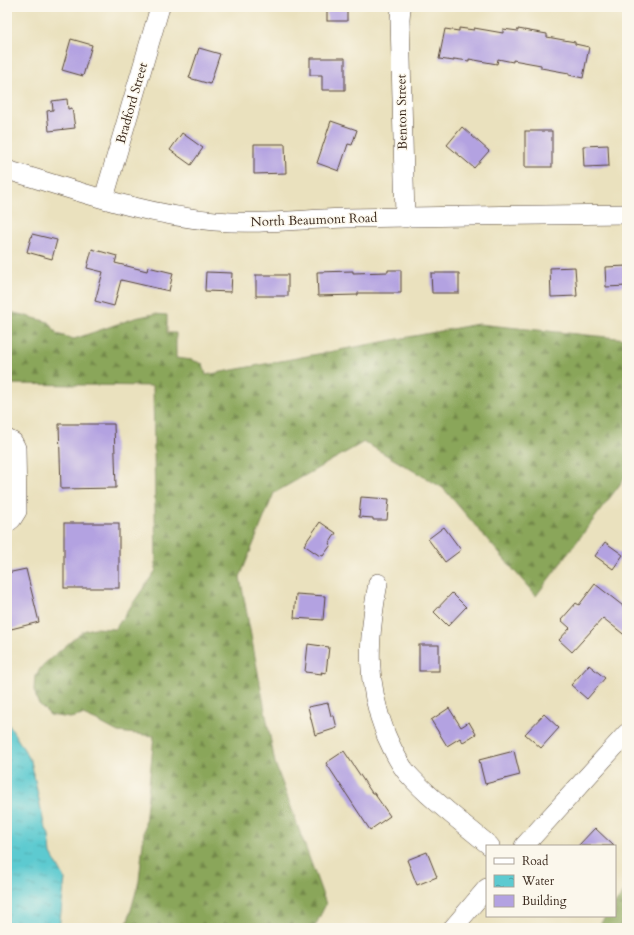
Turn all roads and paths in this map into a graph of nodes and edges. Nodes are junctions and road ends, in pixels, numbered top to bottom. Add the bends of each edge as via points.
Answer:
1 (160, 7) edge
2 (401, 7) edge
3 (7, 170) edge
4 (104, 198) junction
5 (627, 214) edge
6 (405, 218) junction
7 (12, 443) edge
8 (7, 523) edge
9 (378, 583) dead end
10 (627, 733) edge
11 (489, 845) edge
12 (525, 845) edge
13 (486, 889) edge
14 (453, 928) edge

1 - 4 street, Bradford Street
2 - 6 street, Benton Street
3 - 4 street, North Beaumont Road
4 - 6 street, North Beaumont Road via 172,216 214,221 258,223 345,218
5 - 6 street, North Beaumont Road
7 - 8 street via 16,511
9 - 11 street via 372,617 370,653 372,681 379,715 389,742 399,761 416,782
10 - 12 street
13 - 14 street

